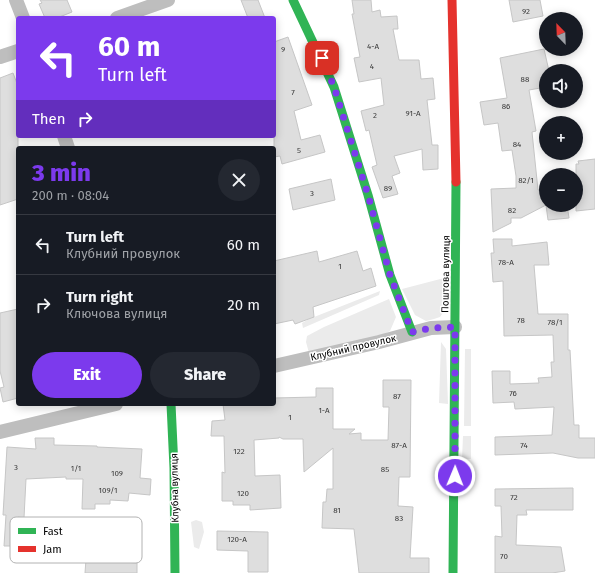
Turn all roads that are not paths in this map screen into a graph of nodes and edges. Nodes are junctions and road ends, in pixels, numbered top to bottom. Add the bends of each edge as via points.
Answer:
1 (16, 0) edge
2 (168, 0) edge
3 (293, 0) edge
4 (452, 0) edge
5 (22, 16) edge
6 (123, 16) edge
7 (16, 52) edge
8 (0, 57) edge
9 (455, 327) junction
10 (412, 332) junction
11 (276, 366) edge
12 (108, 406) edge
13 (171, 406) edge
14 (0, 432) edge
15 (175, 573) edge
16 (453, 573) edge

1 - 5 street
2 - 6 street
3 - 10 street via 334,87 390,275
4 - 9 street, Поштова вулиця via 456,146
7 - 8 street
9 - 10 street, Клубний провулок
9 - 16 street, Поштова вулиця
10 - 11 street, Клубний провулок
12 - 14 street
13 - 15 street, Клубна вулиця

